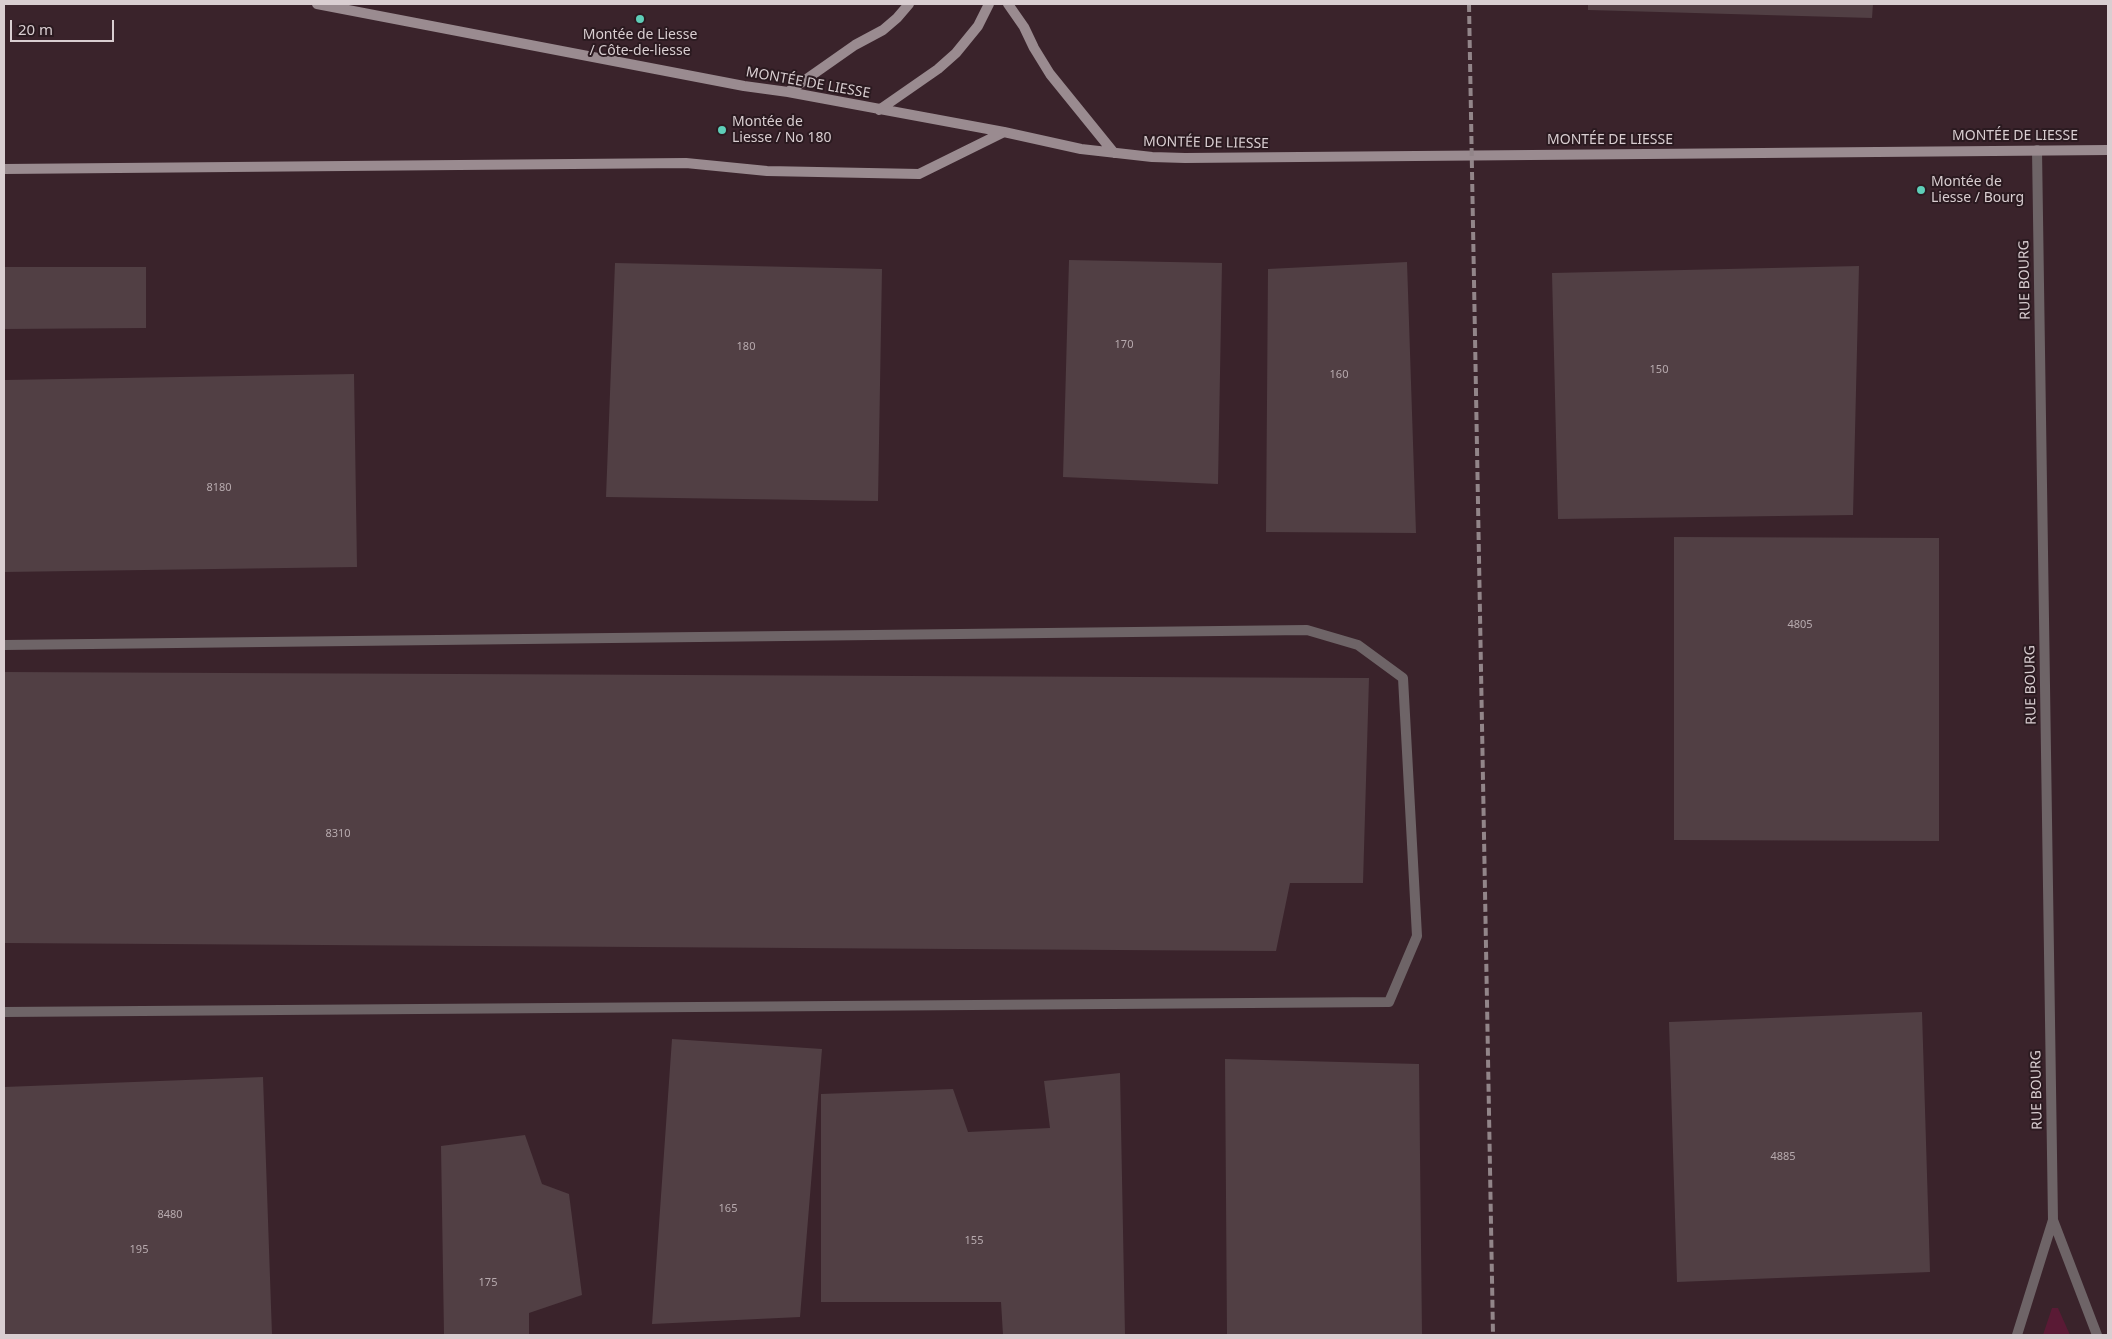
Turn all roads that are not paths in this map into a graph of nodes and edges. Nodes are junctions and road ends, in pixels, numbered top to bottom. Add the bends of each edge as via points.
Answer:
1 (317, 4) edge
2 (909, 4) edge
3 (988, 4) edge
4 (1008, 4) edge
5 (788, 92) junction
6 (879, 110) junction
7 (1004, 132) junction
8 (2037, 150) junction
9 (2108, 150) edge
10 (1114, 153) junction
11 (4, 169) edge
12 (4, 645) edge
13 (4, 1012) edge
14 (2053, 1220) junction
15 (2017, 1335) edge
16 (2097, 1335) edge

1 - 5 street, MONTÉE DE LIESSE
2 - 5 street via 882,30
3 - 6 street via 978,26 956,53
4 - 10 street via 1050,74
5 - 6 street, MONTÉE DE LIESSE
6 - 7 street, MONTÉE DE LIESSE
7 - 10 street, MONTÉE DE LIESSE
7 - 11 street via 919,174 766,171 686,163
8 - 9 street, MONTÉE DE LIESSE
8 - 10 street, MONTÉE DE LIESSE via 1185,158
8 - 14 street, RUE BOURG
12 - 13 street via 1307,630 1358,645 1403,678 1417,936 1389,1002
14 - 15 street, RUE BOURG
14 - 16 street, RUE BOURG

